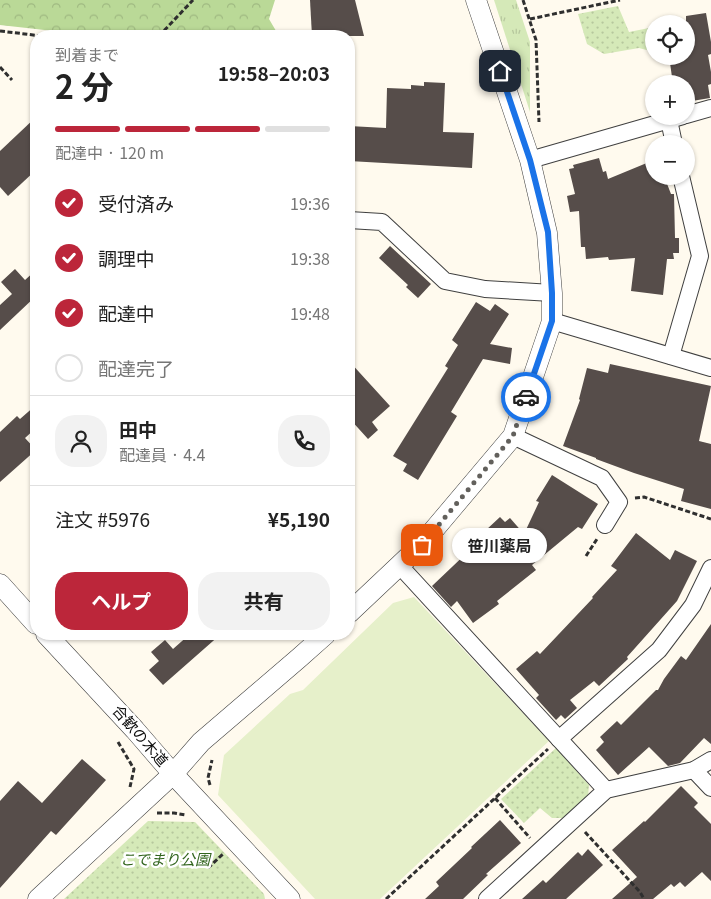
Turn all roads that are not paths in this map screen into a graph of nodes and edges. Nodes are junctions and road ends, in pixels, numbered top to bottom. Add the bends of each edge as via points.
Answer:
1 (476, 0) edge
2 (711, 108) edge
3 (695, 112) edge
4 (651, 125) edge
5 (530, 160) junction
6 (685, 185) edge
7 (355, 220) edge
8 (705, 255) edge
9 (552, 293) junction
10 (552, 321) junction
11 (671, 356) junction
12 (711, 368) edge
13 (513, 436) junction
14 (604, 525) dead end
15 (400, 566) junction
16 (711, 568) edge
17 (0, 584) edge
18 (355, 607) edge
19 (30, 617) edge
20 (52, 640) edge
21 (319, 640) edge
22 (556, 741) junction
23 (711, 760) edge
24 (694, 770) junction
25 (173, 774) junction
26 (711, 788) edge
27 (606, 790) junction
28 (38, 899) edge
29 (290, 899) edge
30 (487, 899) edge

1 - 5 street
2 - 3 street
4 - 5 street
5 - 9 street via 548,232
6 - 8 street
7 - 9 street via 382,222 445,281 485,289
8 - 11 street
9 - 10 street
10 - 11 street
10 - 13 street
11 - 12 street
13 - 14 street via 602,478 619,502
13 - 15 street via 422,545
15 - 18 street
15 - 22 street
16 - 22 street via 693,605 659,650
17 - 19 street
20 - 25 street, 合歓の木道
21 - 25 street, 合歓の木道 via 201,742
22 - 27 street
23 - 24 street
24 - 26 street
24 - 27 street
25 - 28 street
25 - 29 street
27 - 30 street

